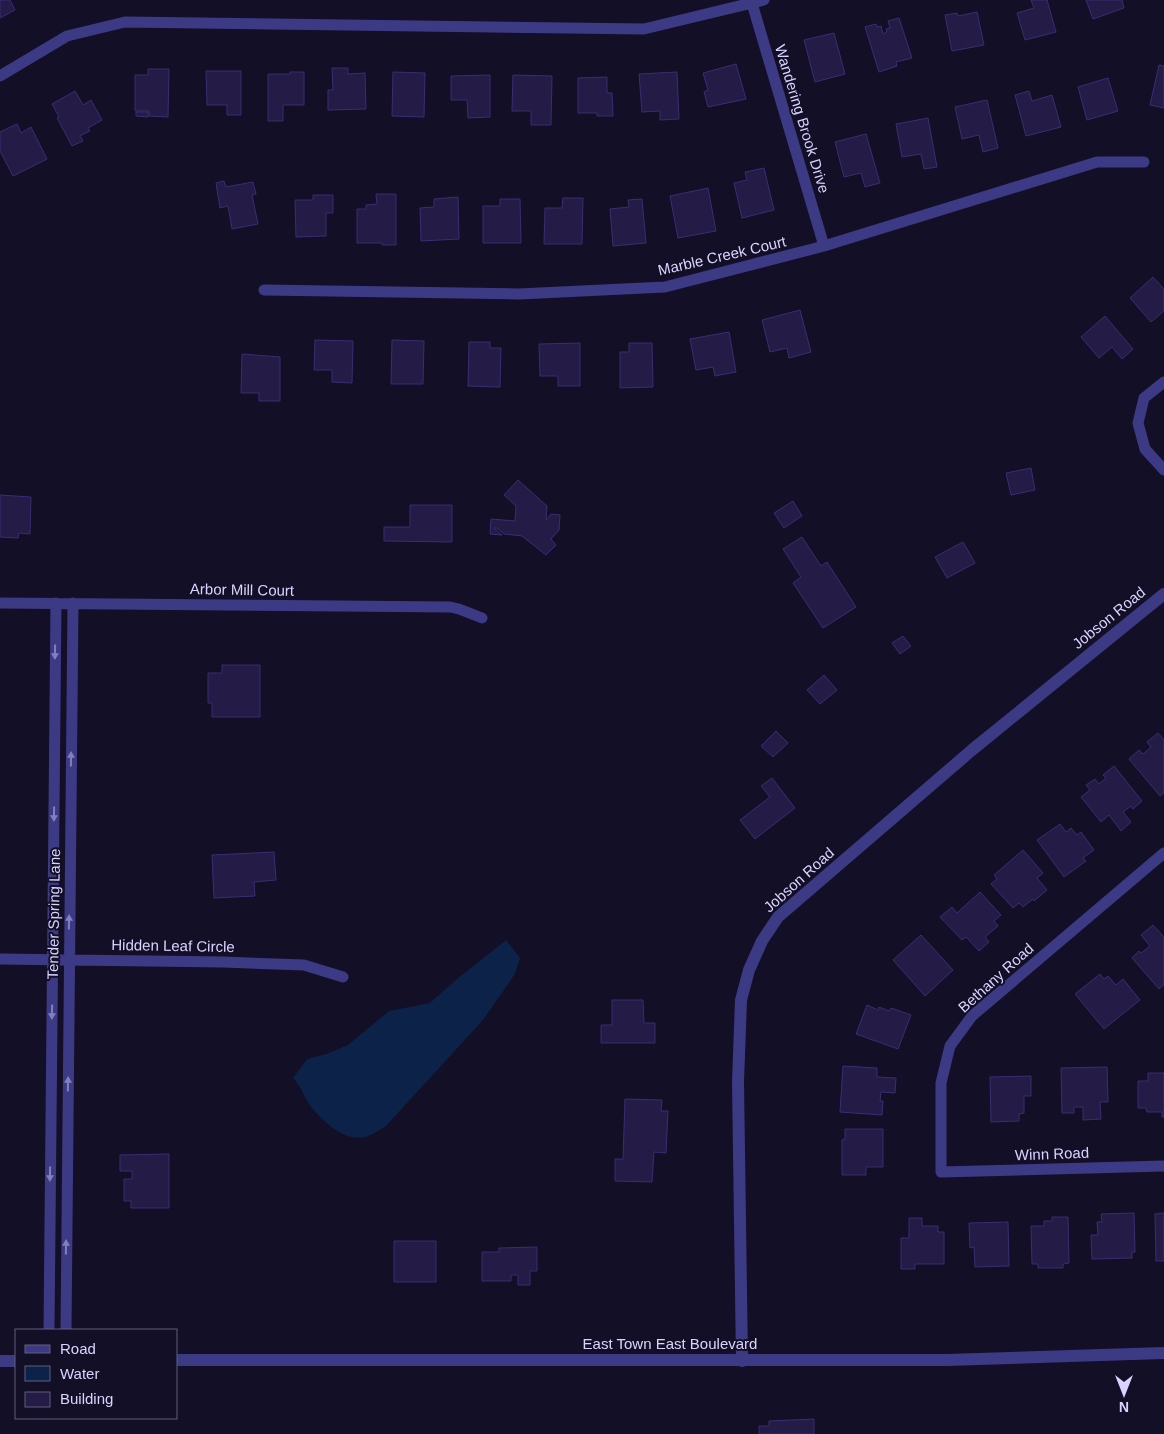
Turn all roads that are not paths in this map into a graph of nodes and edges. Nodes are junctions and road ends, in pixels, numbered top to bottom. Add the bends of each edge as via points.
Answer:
1 (764, 0) edge
2 (751, 2) edge
3 (0, 76) edge
4 (1144, 162) dead end
5 (824, 246) junction
6 (264, 290) dead end
7 (1164, 382) edge
8 (1164, 470) edge
9 (1164, 594) edge
10 (0, 602) edge
11 (56, 603) junction
12 (73, 603) junction
13 (482, 618) dead end
14 (1164, 853) edge
15 (0, 959) edge
16 (52, 959) junction
17 (69, 959) junction
18 (343, 977) dead end
19 (1164, 1166) edge
20 (940, 1172) joint
21 (50, 1224) junction
22 (66, 1225) junction
23 (49, 1265) junction
24 (66, 1265) junction
25 (49, 1329) edge
26 (66, 1329) edge
27 (1164, 1352) edge
28 (178, 1360) edge
29 (0, 1361) edge
30 (15, 1361) edge
31 (742, 1361) junction

1 - 2 street
2 - 3 street via 644,29 125,22 67,36
2 - 5 street, Wandering Brook Drive
4 - 5 street, Marble Creek Court via 1097,162
5 - 6 street, Marble Creek Court via 665,287 519,294
7 - 8 street via 1144,398 1138,423 1145,449
9 - 31 street, Jobson Road via 972,750 792,904 778,917 762,941 749,970 741,1000 738,1082
10 - 11 street, Arbor Mill Court
11 - 12 street, Arbor Mill Court
11 -> 16 street, Tender Spring Lane
12 - 13 street, Arbor Mill Court via 450,607
17 -> 12 street, Tender Spring Lane
14 - 20 street, Bethany Road via 972,1016 950,1046 941,1083
15 - 16 street, Hidden Leaf Circle
16 - 17 street, Hidden Leaf Circle
16 -> 21 street, Tender Spring Lane
17 - 18 street, Hidden Leaf Circle via 304,966
22 -> 17 street, Tender Spring Lane
19 - 20 street, Winn Road
21 - 22 street
21 - 23 street, Tender Spring Lane
24 -> 22 street, Tender Spring Lane
23 - 24 street
23 - 25 street, Tender Spring Lane
24 - 26 street, Tender Spring Lane
27 - 31 street, East Town East Boulevard via 947,1360
28 - 31 street, East Town East Boulevard
29 - 30 street

